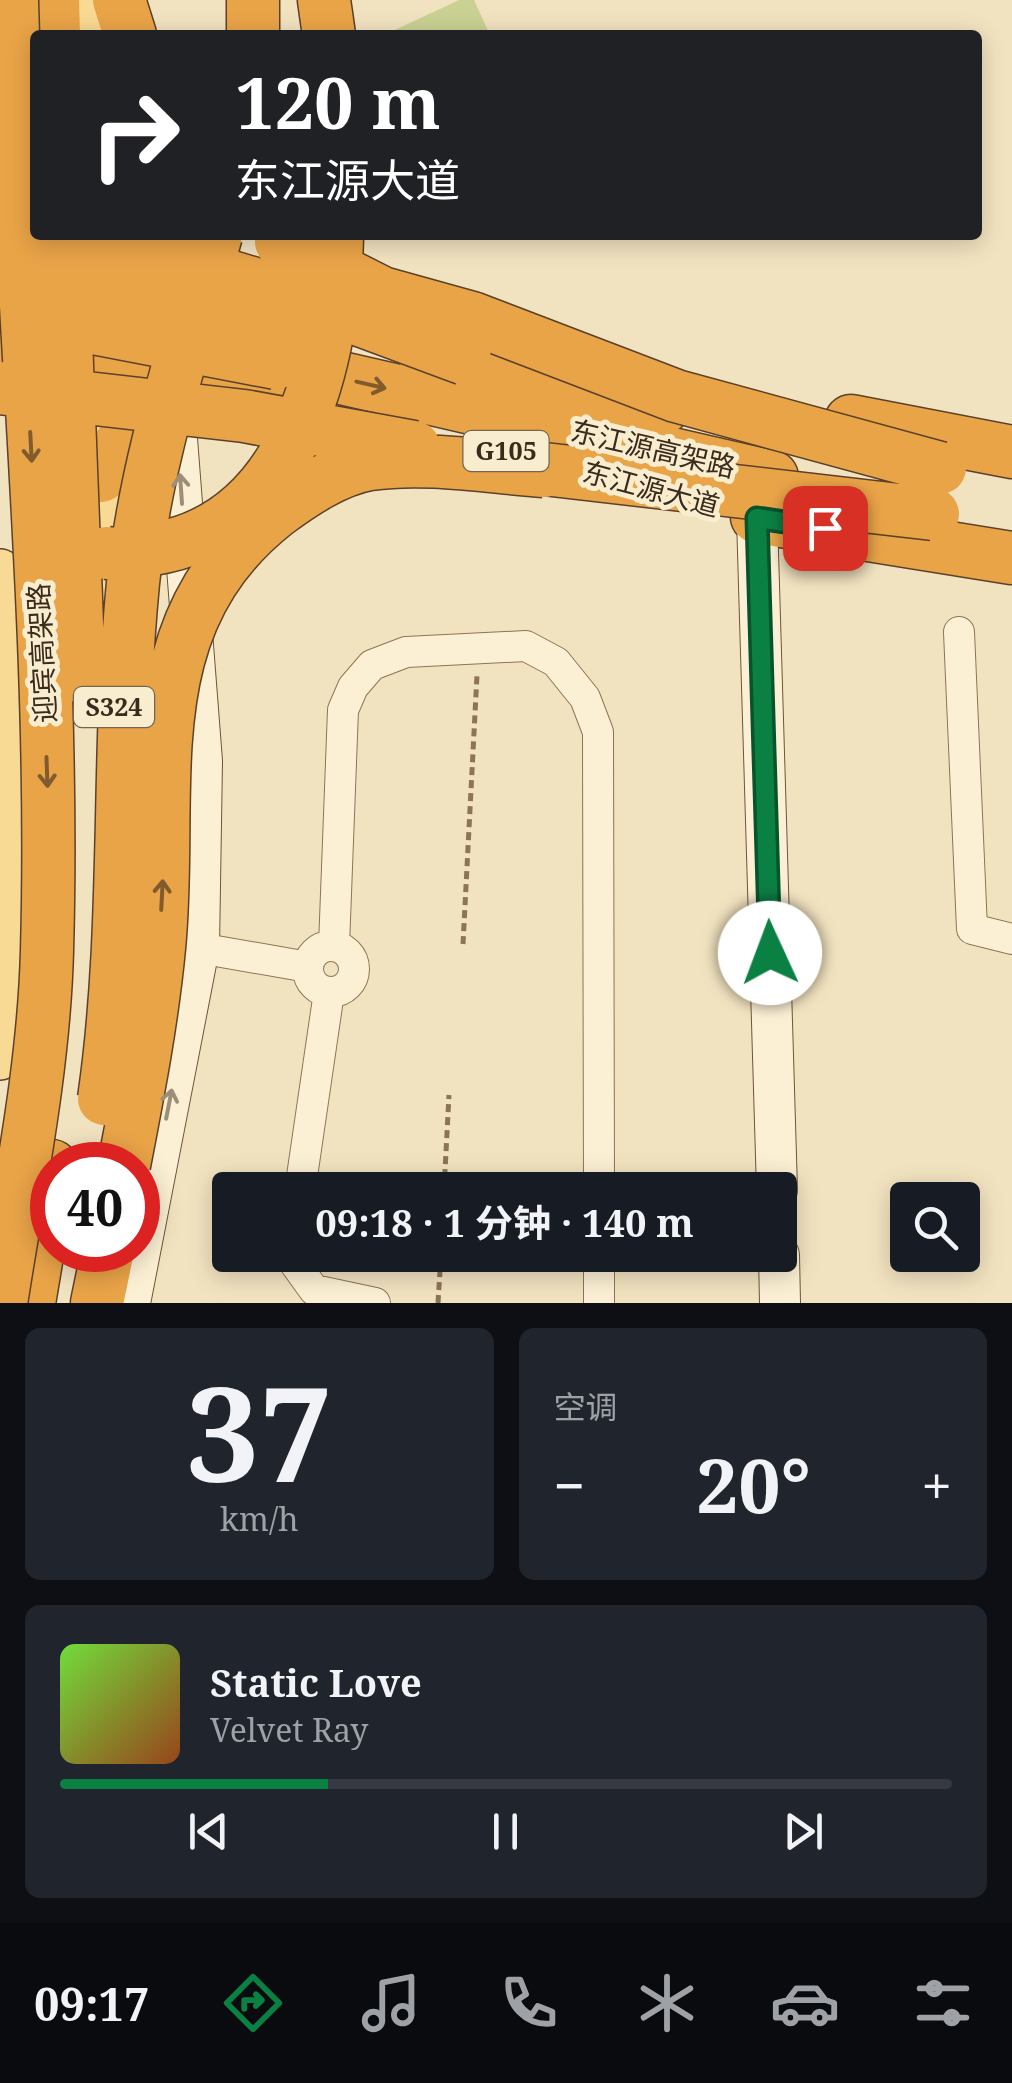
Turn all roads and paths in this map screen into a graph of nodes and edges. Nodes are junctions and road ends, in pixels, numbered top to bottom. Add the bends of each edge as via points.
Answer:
1 (12, 0) edge
2 (53, 0) edge
3 (82, 0) edge
4 (119, 0) edge
5 (148, 0) edge
6 (253, 0) edge
7 (324, 0) edge
8 (0, 11) edge
9 (54, 30) edge
10 (84, 30) edge
11 (128, 30) edge
12 (150, 30) edge
13 (253, 30) edge
14 (328, 30) edge
15 (15, 125) junction
16 (0, 216) edge
17 (30, 223) edge
18 (0, 226) edge
19 (30, 233) edge
20 (74, 240) edge
21 (215, 240) edge
22 (281, 240) edge
23 (336, 240) edge
24 (127, 247) edge
25 (0, 270) edge
26 (0, 310) edge
27 (0, 344) edge
28 (466, 359) junction
29 (94, 360) junction
30 (626, 376) junction
31 (188, 387) junction
32 (0, 388) edge
33 (1012, 452) edge
34 (544, 471) junction
35 (101, 476) junction
36 (1012, 481) edge
37 (937, 491) junction
38 (757, 518) junction
39 (0, 526) edge
40 (1012, 528) edge
41 (1012, 558) edge
42 (0, 572) edge
43 (959, 632) dead end
44 (478, 647) junction
45 (1012, 938) edge
46 (463, 944) dead end
47 (334, 946) junction
48 (199, 948) junction
49 (308, 968) junction
50 (330, 992) junction
51 (0, 1057) edge
52 (449, 1095) dead end
53 (56, 1142) edge
54 (97, 1142) edge
55 (106, 1142) edge
56 (128, 1142) edge
57 (303, 1172) edge
58 (445, 1172) edge
59 (599, 1172) edge
60 (776, 1172) edge
61 (34, 1272) edge
62 (77, 1272) edge
63 (87, 1272) edge
64 (103, 1272) edge
65 (302, 1272) edge
66 (440, 1272) edge
67 (599, 1272) edge
68 (779, 1272) edge
69 (1, 1303) edge
70 (29, 1303) edge
71 (71, 1303) edge
72 (82, 1303) edge
73 (97, 1303) edge
74 (130, 1303) edge
75 (376, 1303) edge
76 (438, 1303) edge
77 (599, 1303) edge
78 (780, 1303) edge

1 - 15 highway, 迎宾高架路, bridge
2 - 9 highway
3 - 10 main road
4 - 11 highway
5 - 12 street
6 - 13 highway
7 - 14 highway
8 - 15 highway, bridge
15 -> 69 highway, 迎宾高架路, bridge via 48,776 47,954
16 - 17 highway
18 - 19 highway
20 - 24 highway
21 - 54 highway, bridge via 150,476 134,580 120,950
22 - 30 highway, bridge via 382,293 472,318
23 - 39 highway, bridge via 318,378 299,430 249,504 216,529 175,546 117,554 65,548
24 - 28 highway, bridge via 298,298
24 - 29 main road, S324
24 - 30 highway via 295,309
24 - 31 street
24 - 53 highway, 迎宾高架路, bridge via 82,777 83,954
25 - 28 highway, 东江源高架路, bridge
26 -> 37 highway, 东江源高架路, bridge
27 - 29 highway, 东江源大道 / G105
28 - 37 highway, 东江源高架路, bridge
29 - 31 highway, 东江源大道 / G105
29 - 35 main road, S324
30 - 33 highway
30 - 37 highway, bridge
31 - 35 highway via 130,430
31 - 38 highway, 东江源大道 / G105 via 546,460
48 -> 31 street via 202,761
32 - 34 highway, bridge via 244,416
34 - 37 highway, bridge
56 -> 34 highway, bridge via 160,946 171,684 184,632 215,579 255,529 294,499 368,464
35 - 55 main road, S324 via 128,952
36 - 37 highway, 东江源高架路
37 - 40 highway, 东江源高架路
38 - 41 highway, 东江源大道 / G105
38 - 60 street
42 - 51 main road via 17,945
43 - 45 street via 972,930
44 - 46 path
44 - 47 street via 406,652 372,665 353,686 342,710
44 - 59 street via 526,646 556,662 584,698 598,732
47 - 49 street via 316,951
47 - 50 street via 350,955 354,974 345,988
48 - 49 street
74 -> 48 street
49 - 50 street via 314,985
50 - 57 street
52 - 58 path
61 - 70 highway, 迎宾高架路
62 - 71 highway
63 - 72 main road
64 - 73 highway
65 - 75 street via 314,1290
66 - 76 path
67 - 77 street
68 - 78 street

